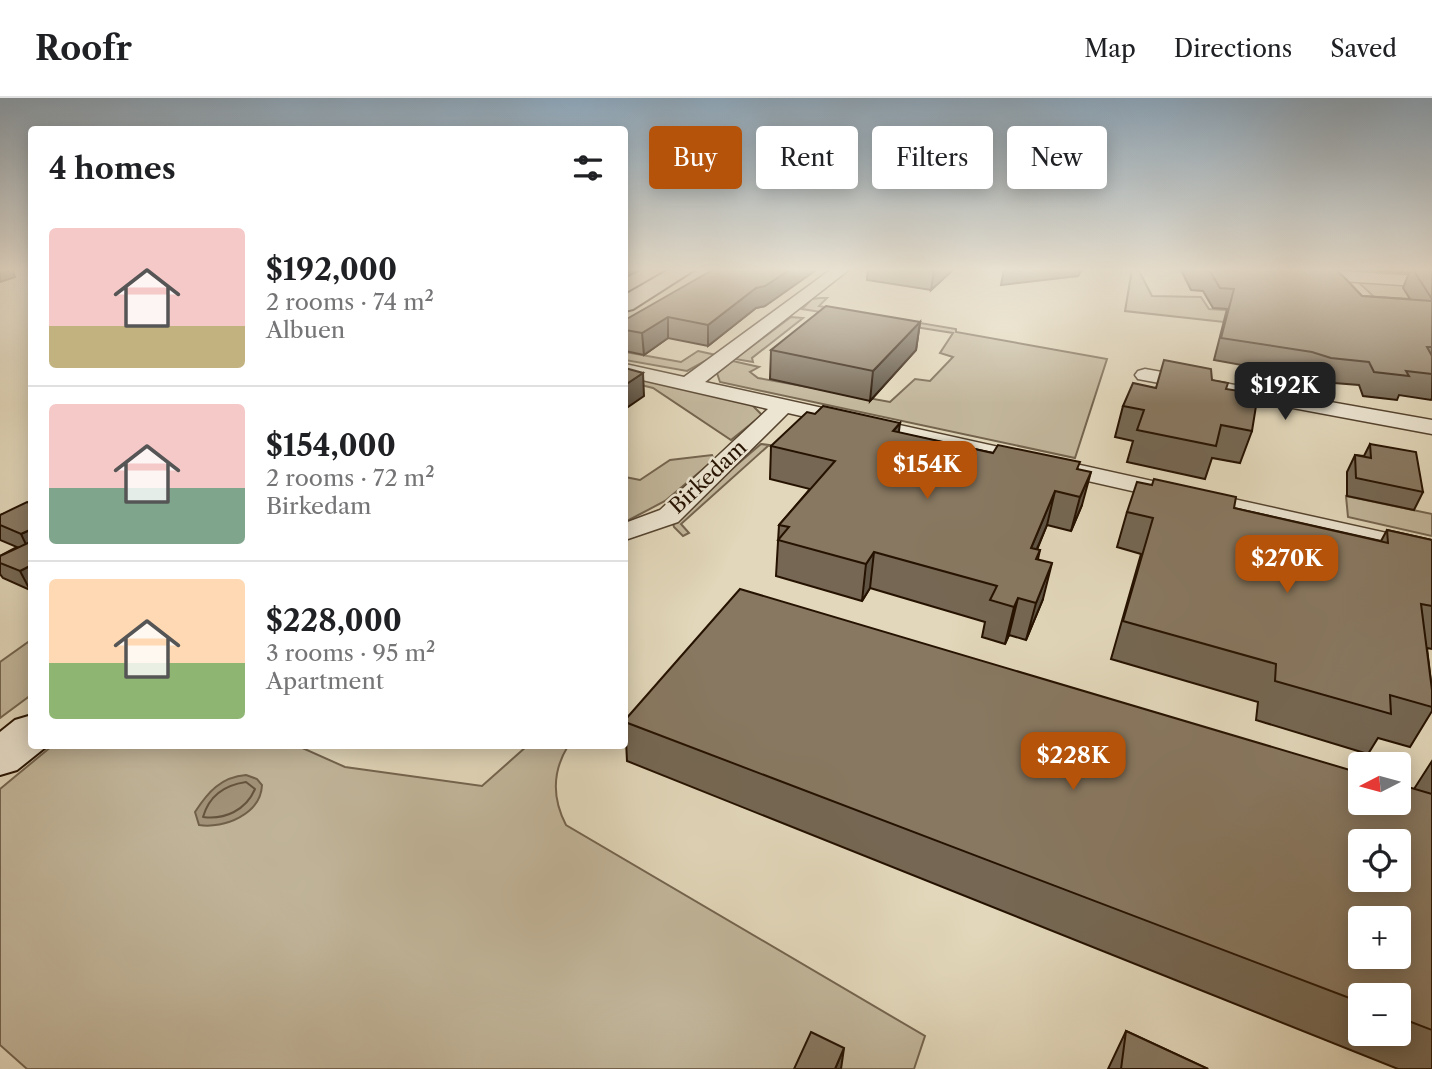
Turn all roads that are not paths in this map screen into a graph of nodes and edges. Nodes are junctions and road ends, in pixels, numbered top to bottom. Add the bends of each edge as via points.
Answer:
1 (783, 313) edge
2 (628, 371) edge
3 (1145, 375) dead end
4 (687, 385) junction
5 (782, 407) junction
6 (1432, 427) edge
7 (628, 531) edge
8 (1432, 551) edge
9 (28, 735) edge
10 (0, 757) edge

1 - 4 street
2 - 4 street
3 - 6 street
4 - 5 street
5 - 7 street, Birkedam via 668,516
5 - 8 street
9 - 10 street

